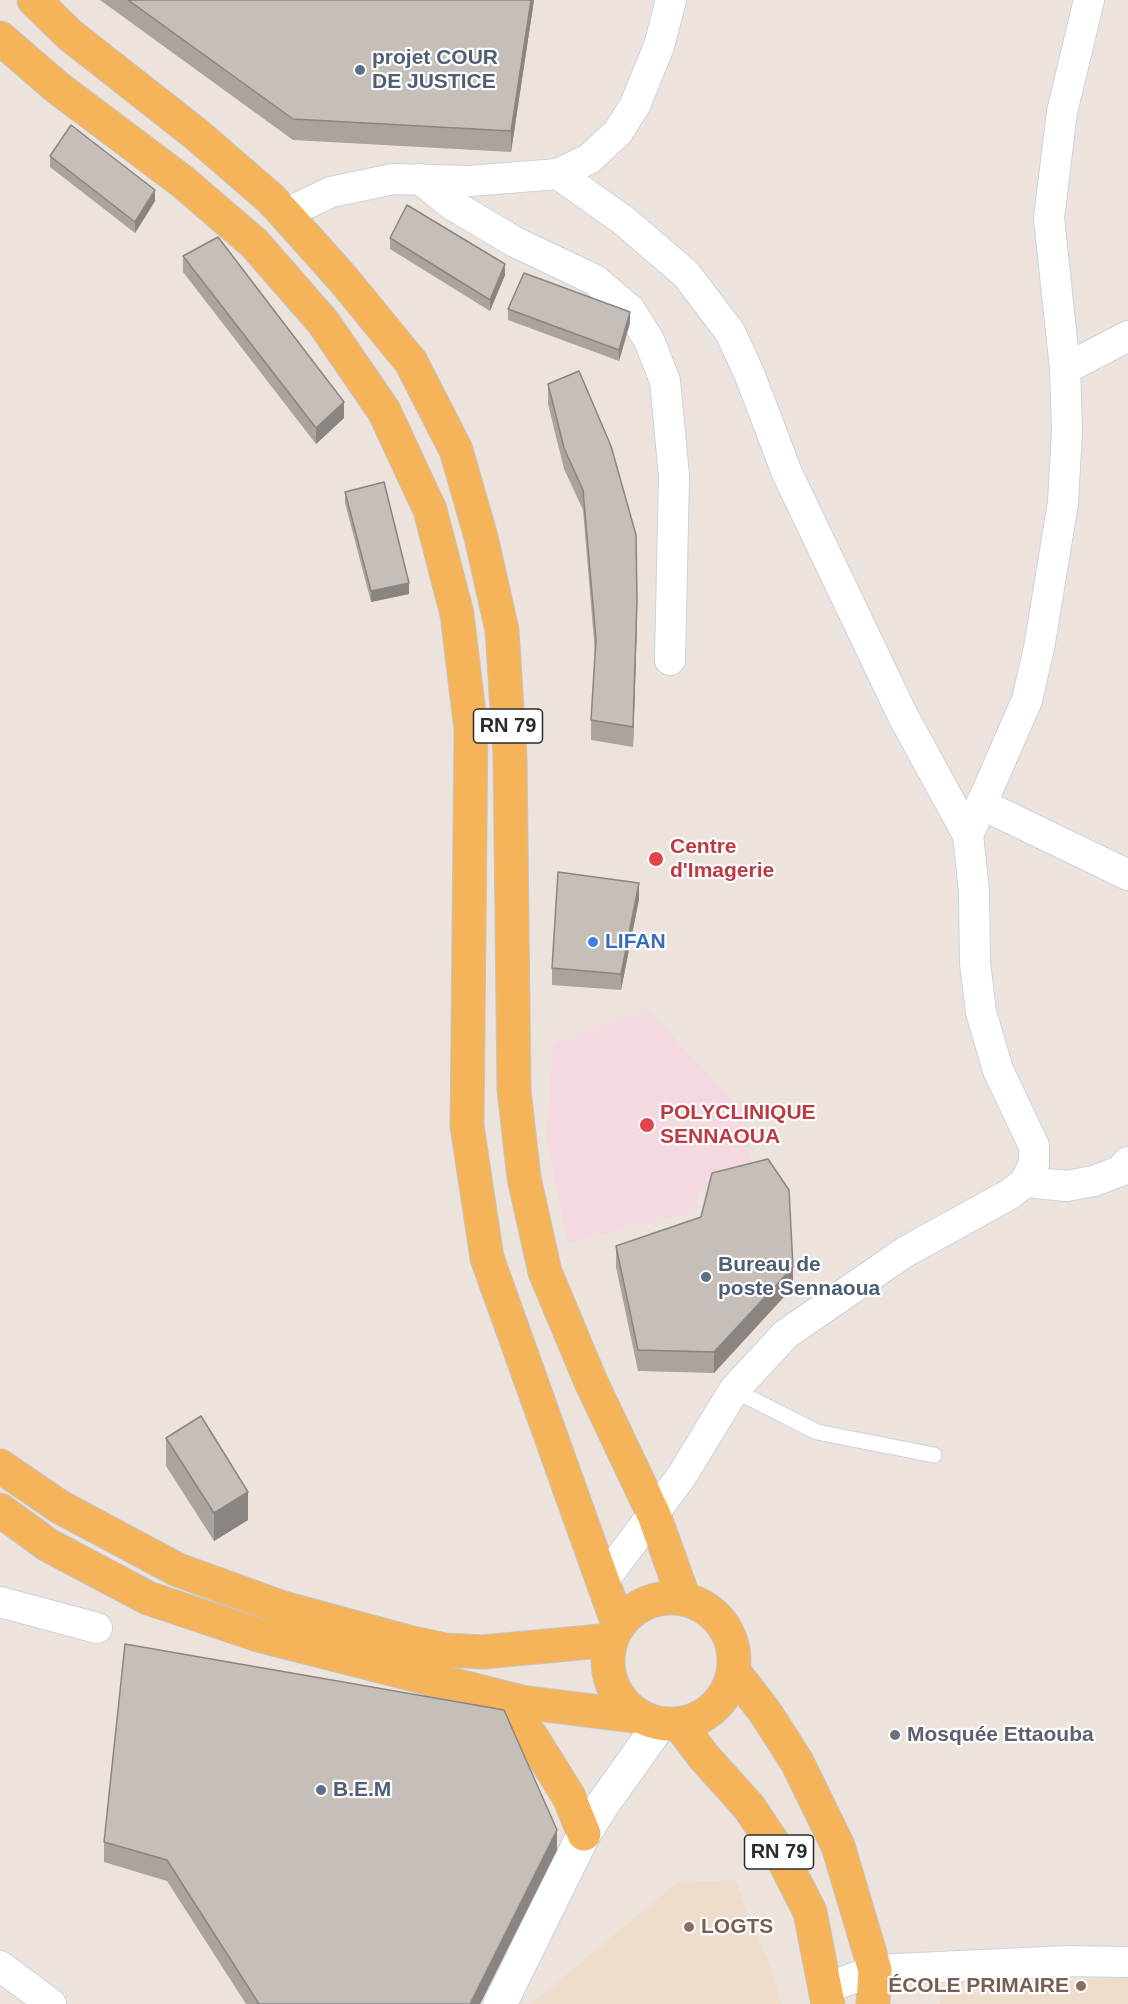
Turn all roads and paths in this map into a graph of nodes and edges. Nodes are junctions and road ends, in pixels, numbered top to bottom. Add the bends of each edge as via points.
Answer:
1 (34, 0) edge
2 (671, 0) edge
3 (1089, 0) edge
4 (0, 38) edge
5 (558, 174) junction
6 (420, 179) junction
7 (285, 214) junction
8 (1128, 336) edge
9 (1065, 369) junction
10 (670, 660) dead end
11 (981, 804) junction
12 (968, 835) junction
13 (1128, 875) edge
14 (1128, 1162) edge
15 (1025, 1182) junction
16 (734, 1390) junction
17 (934, 1455) dead end
18 (0, 1466) edge
19 (0, 1510) edge
20 (654, 1515) junction
21 (603, 1581) junction
22 (684, 1599) junction
23 (0, 1602) edge
24 (97, 1628) dead end
25 (614, 1632) junction
26 (734, 1672) junction
27 (493, 1695) junction
28 (660, 1722) junction
29 (584, 1834) junction
30 (1128, 1962) edge
31 (0, 1966) edge
32 (874, 1970) junction
33 (826, 1996) edge
34 (51, 2004) edge
35 (500, 2004) edge
36 (873, 2004) edge

1 - 7 main road, RN 79 via 70,34 196,134
2 - 5 street via 659,46 635,105 618,132 589,159
3 - 9 street via 1062,112 1049,218
4 - 21 main road, RN 79 via 254,243 323,322 384,411 430,510 457,614 471,730 467,1126 487,1258
5 - 6 street via 469,181
5 - 12 street via 623,220 686,274 730,332 792,483 903,716
6 - 7 street via 353,186
6 - 10 street via 451,204 515,242 595,280 630,310 649,340 665,381 674,476
7 - 20 main road, RN 79 via 411,362 456,450 481,537 502,630 510,745 514,1090 524,1178 545,1272 591,1382
8 - 9 street
9 - 11 street via 1063,503 1039,648 1027,700
11 - 12 street
11 - 13 street
12 - 15 street via 981,1012 998,1070 1034,1146 1034,1164
14 - 15 street via 1120,1172 1094,1181 1067,1186
15 - 16 street via 905,1252 786,1334
16 - 17 lane via 817,1432
16 - 20 street
18 - 25 main road via 60,1507 178,1570 283,1608 408,1642 483,1652
19 - 27 main road via 48,1545 148,1598 258,1635
20 - 21 street
20 - 22 main road, RN 79
21 - 25 main road, RN 79
22 - 25 main road via 670,1597 641,1605
22 - 26 main road via 702,1605 728,1632
23 - 24 street
25 - 28 main road via 607,1658 615,1693 627,1707
26 - 28 main road via 728,1691 699,1719
26 - 32 main road via 797,1761 838,1846
27 - 28 main road
27 - 29 main road via 531,1736 569,1797
28 - 29 main road
28 - 33 main road, RN 79 via 704,1756 749,1807 782,1855 810,1911
29 - 35 main road
30 - 32 street
31 - 34 street
32 - 33 street
32 - 36 main road

